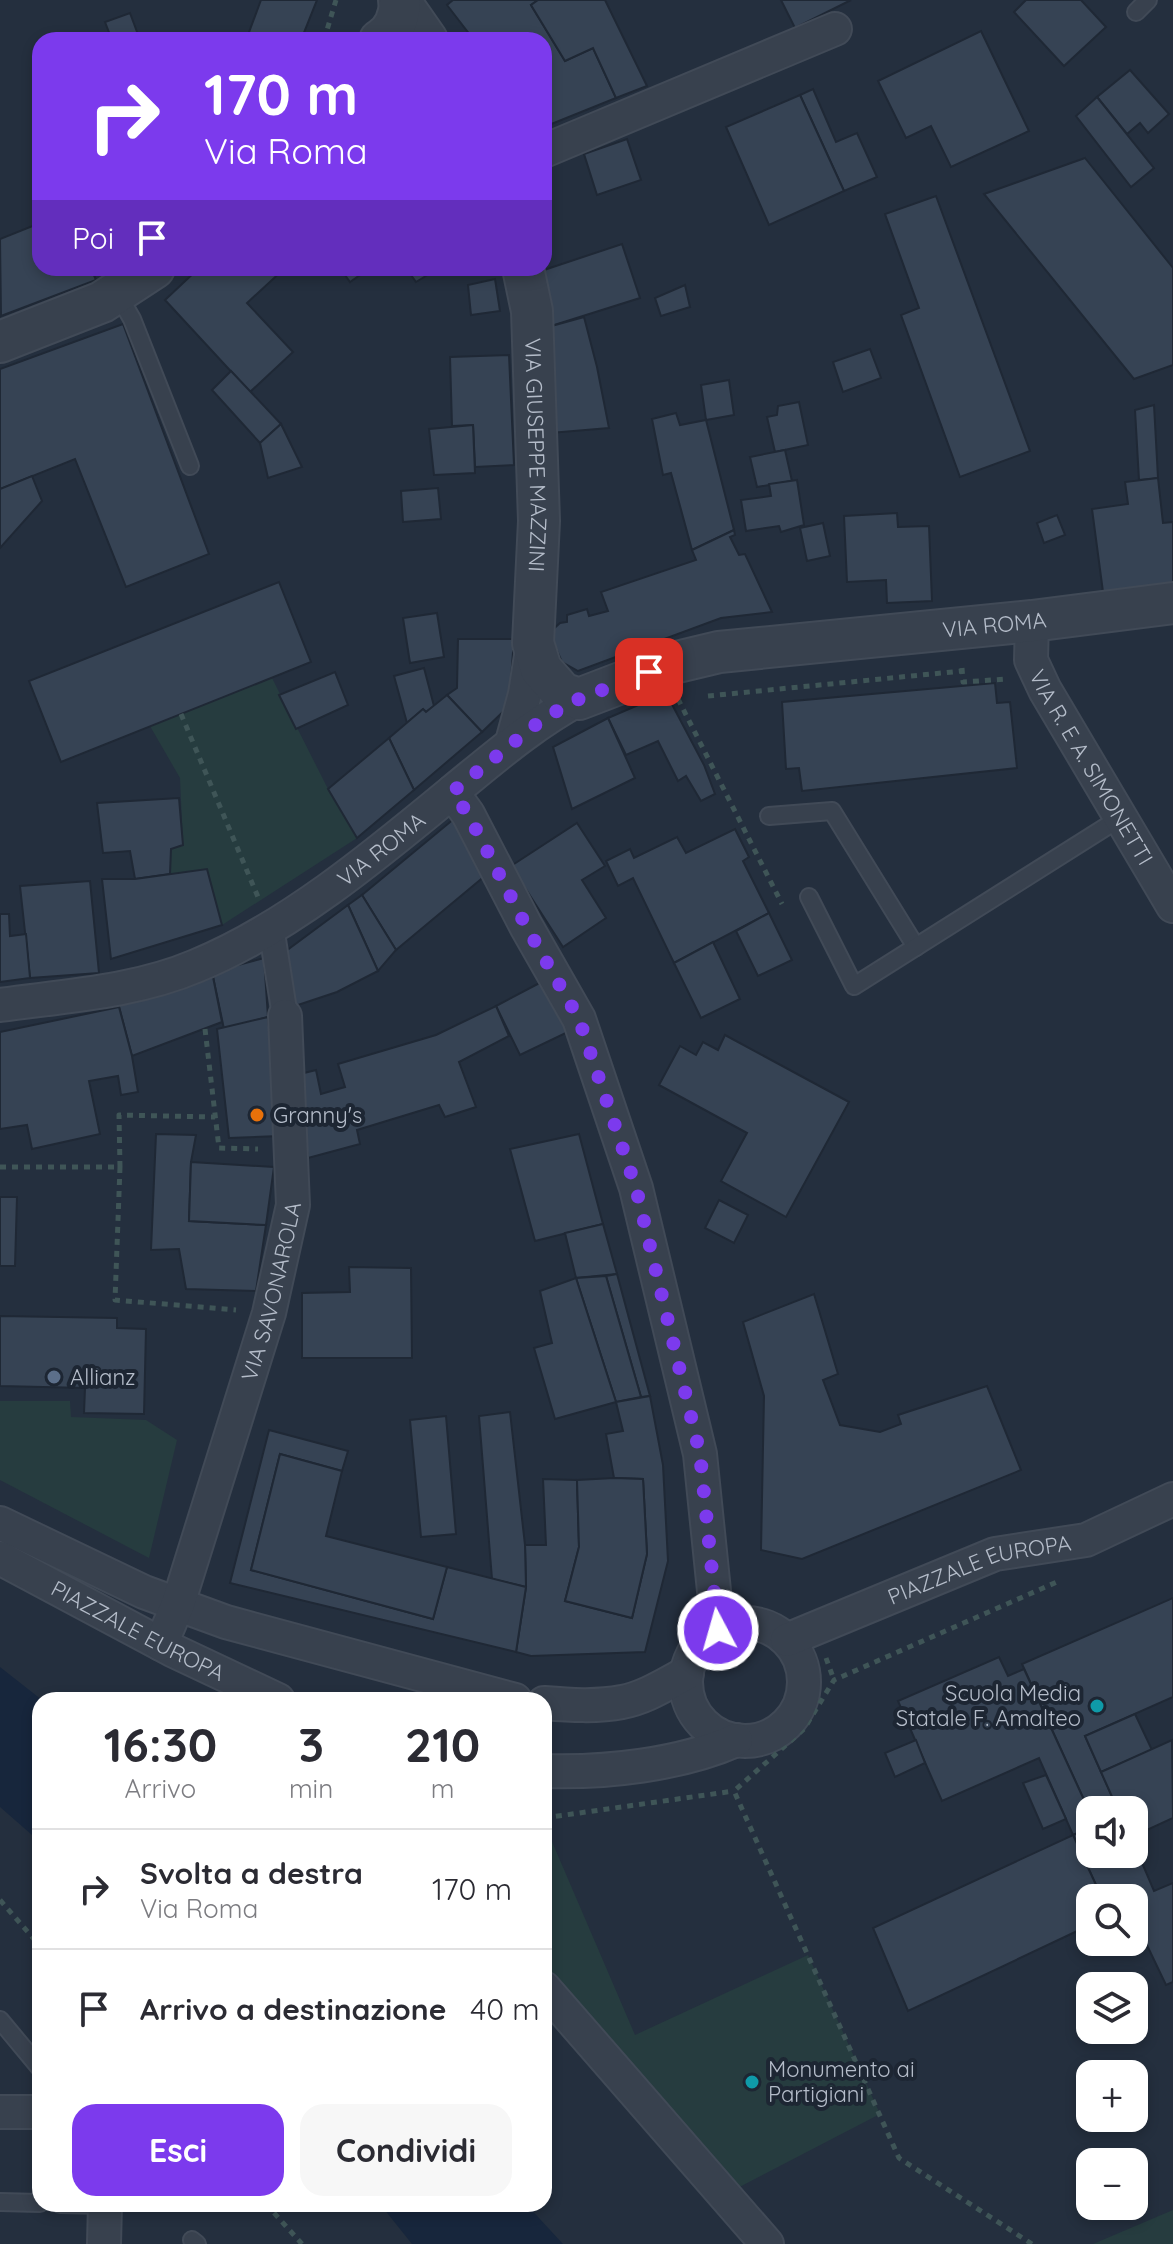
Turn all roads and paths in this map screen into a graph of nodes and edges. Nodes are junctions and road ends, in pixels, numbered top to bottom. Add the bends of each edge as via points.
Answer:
1 (336, 0) edge
2 (399, 1) edge
3 (835, 29) dead end
4 (326, 32) edge
5 (390, 32) edge
6 (421, 32) edge
7 (552, 148) edge
8 (142, 276) edge
9 (525, 276) edge
10 (117, 293) junction
11 (0, 342) edge
12 (190, 466) dead end
13 (1173, 603) edge
14 (1032, 621) junction
15 (533, 643) junction
16 (962, 671) dead end
17 (676, 681) junction
18 (579, 699) junction
19 (181, 714) dead end
20 (512, 742) junction
21 (452, 792) junction
22 (769, 816) dead end
23 (1120, 818) junction
24 (809, 897) dead end
25 (1173, 906) edge
26 (789, 917) dead end
27 (271, 927) junction
28 (916, 947) junction
29 (0, 1005) edge
30 (285, 1016) joint
31 (205, 1029) dead end
32 (215, 1117) junction
33 (292, 1150) junction
34 (0, 1167) edge
35 (120, 1167) junction
36 (269, 1313) junction
37 (1173, 1499) edge
38 (0, 1523) edge
39 (0, 1558) edge
40 (1060, 1580) dead end
41 (178, 1604) junction
42 (208, 1616) junction
43 (718, 1630) junction
44 (787, 1640) junction
45 (173, 1650) junction
46 (687, 1673) junction
47 (261, 1692) edge
48 (486, 1692) edge
49 (552, 1704) edge
50 (736, 1740) junction
51 (552, 1771) edge
52 (734, 1791) junction
53 (552, 1817) edge
54 (0, 1900) edge
55 (32, 1937) edge
56 (552, 1997) edge
57 (0, 2020) edge
58 (32, 2058) edge
59 (0, 2112) edge
60 (32, 2112) edge
61 (0, 2202) edge
62 (32, 2203) edge
63 (105, 2212) edge
64 (273, 2212) edge
65 (104, 2244) edge
66 (302, 2244) edge
67 (767, 2244) edge
68 (1032, 2244) edge

1 - 4 path
2 - 5 street
2 - 6 street
3 - 7 street
8 - 10 street
9 - 15 street, VIA GIUSEPPE MAZZINI via 532,311 539,521
10 - 11 street
10 - 12 lane
13 - 14 street, VIA ROMA
14 - 17 street, VIA ROMA via 719,652
14 - 23 street, VIA R. E A. SIMONETTI via 1031,660
15 - 18 street, VIA GIUSEPPE MAZZINI via 552,683
15 - 20 street, VIA GIUSEPPE MAZZINI
16 - 17 path
17 - 18 street, VIA ROMA
17 - 26 path
18 - 20 street, VIA ROMA
19 - 27 path
20 - 21 street, VIA ROMA
21 - 27 street, VIA ROMA via 365,862
21 - 43 street via 579,1019 636,1188 700,1454
22 - 28 lane via 832,811
23 - 25 street, VIA R. E A. SIMONETTI
23 - 28 lane
24 - 28 lane via 854,986
27 - 29 street, VIA ROMA via 197,966 143,984
27 - 30 street, VIA SAVONAROLA
30 - 33 street, VIA SAVONAROLA
31 - 32 path
32 - 33 path via 219,1148
32 - 35 path via 119,1115
33 - 36 street, VIA SAVONAROLA via 293,1205
34 - 35 path
35 - 36 path via 115,1300
36 - 41 street, VIA SAVONAROLA
37 - 44 street, PIAZZALE EUROPA via 1086,1540 995,1554
38 - 41 street
39 - 45 street, PIAZZALE EUROPA
40 - 52 path via 834,1680 804,1729
41 - 42 street
41 - 45 street, VIA SAVONAROLA
42 - 45 street
42 - 48 street
43 - 44 street via 754,1623
43 - 46 street via 702,1640
44 - 50 street via 803,1672 798,1708 772,1734
45 - 47 street, PIAZZALE EUROPA
46 - 49 street via 621,1703
46 - 50 street via 686,1692 698,1717 719,1735
50 - 51 street via 698,1755
52 - 53 path
52 - 68 path via 899,2158
54 - 55 path
56 - 67 street
57 - 58 lane
59 - 60 street
61 - 62 lane
63 - 65 street
64 - 66 path

